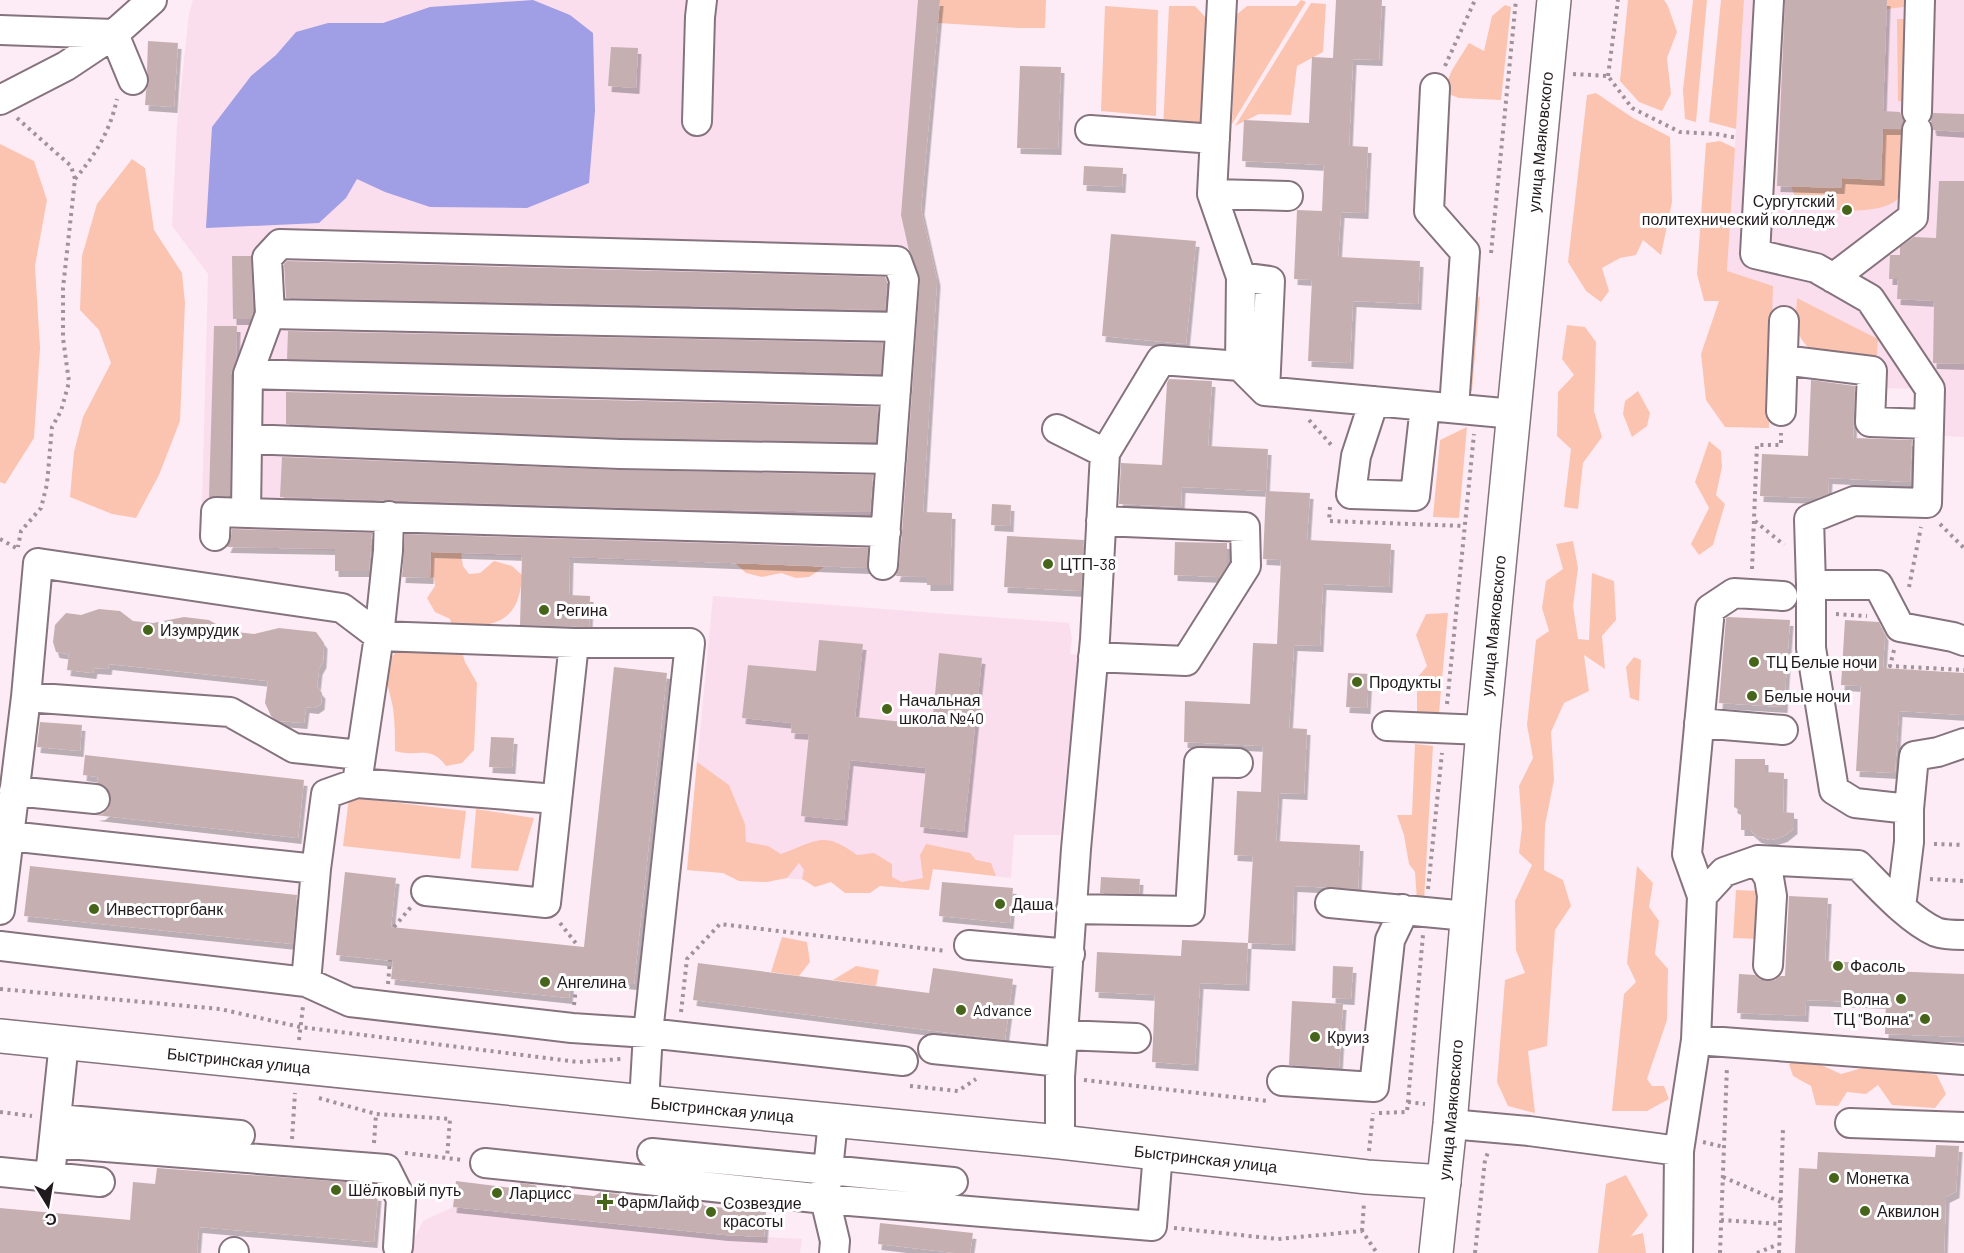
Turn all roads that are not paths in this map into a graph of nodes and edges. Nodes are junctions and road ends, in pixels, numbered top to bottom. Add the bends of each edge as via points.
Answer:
1 (152, 0) edge
2 (702, 0) edge
3 (1222, 0) edge
4 (1554, 0) edge
5 (1769, 0) edge
6 (1920, 0) edge
7 (0, 30) edge
8 (124, 58) junction
9 (1435, 88) road end
10 (1, 100) edge
11 (697, 121) dead end
12 (1090, 130) dead end
13 (1215, 139) junction
14 (1212, 194) junction
15 (1288, 196) dead end
16 (1241, 277) junction
17 (1833, 278) junction
18 (270, 315) junction
19 (1784, 321) dead end
20 (900, 327) junction
21 (1783, 360) junction
22 (1239, 366) junction
23 (248, 374) junction
24 (896, 391) junction
25 (1265, 391) junction
26 (1374, 401) junction
27 (1425, 406) junction
28 (1454, 408) junction
29 (1781, 411) road end
30 (1514, 414) junction
31 (1929, 424) junction
32 (1057, 429) dead end
33 (247, 439) junction
34 (1105, 453) junction
35 (891, 459) junction
36 (246, 512) junction
37 (389, 516) junction
38 (1101, 521) junction
39 (886, 532) junction
40 (215, 536) dead end
41 (883, 565) dead end
42 (1811, 585) junction
43 (1783, 596) dead end
44 (379, 636) junction
45 (1964, 641) edge
46 (574, 643) junction
47 (1093, 657) junction
48 (16, 709) edge
49 (1699, 723) junction
50 (1387, 726) dead end
51 (1483, 730) junction
52 (1783, 730) dead end
53 (1964, 743) edge
54 (1238, 763) dead end
55 (358, 769) junction
56 (15, 782) junction
57 (96, 791) dead end
58 (556, 799) junction
59 (1909, 809) junction
60 (9, 836) junction
61 (1758, 860) junction
62 (316, 869) junction
63 (426, 891) dead end
64 (1702, 896) junction
65 (1330, 903) dead end
66 (1901, 907) junction
67 (1071, 909) junction
68 (1402, 909) junction
69 (0, 910) edge
70 (1467, 916) junction
71 (1964, 936) edge
72 (969, 945) road end
73 (0, 946) edge
74 (1070, 954) junction
75 (1768, 965) dead end
76 (306, 982) junction
77 (648, 1033) junction
78 (0, 1036) edge
79 (1136, 1038) dead end
80 (1696, 1040) junction
81 (64, 1042) junction
82 (1063, 1048) junction
83 (933, 1050) dead end
84 (1964, 1060) edge
85 (903, 1061) dead end
86 (1282, 1081) dead end
87 (644, 1102) junction
88 (833, 1121) junction
89 (1850, 1123) dead end
90 (1450, 1124) junction
91 (1964, 1127) edge
92 (56, 1131) junction
93 (240, 1134) dead end
94 (1060, 1142) junction
95 (1670, 1150) junction
96 (652, 1153) dead end
97 (1158, 1153) junction
98 (485, 1163) dead end
99 (828, 1170) junction
100 (0, 1172) edge
101 (50, 1176) junction
102 (100, 1182) dead end
103 (953, 1182) dead end
104 (1444, 1182) junction
105 (825, 1199) junction
106 (398, 1247) dead end
107 (834, 1253) edge
108 (1436, 1253) edge
109 (1678, 1253) edge

1 - 8 lane
2 - 11 lane
3 - 13 lane
4 - 30 main road, улица Маяковского
5 - 17 lane via 1755,254 1816,268
6 - 17 lane via 1913,217
7 - 8 lane
8 - 10 lane via 66,66
9 - 28 lane via 1429,211 1465,252
12 - 13 lane
13 - 14 lane
14 - 15 lane
14 - 16 lane
16 - 22 lane
16 - 25 lane via 1269,281
17 - 31 lane via 1870,299 1930,389
18 - 20 lane
18 - 20 lane via 267,258 280,244 897,261 904,280
18 - 23 lane
19 - 21 lane
20 - 24 lane
21 - 29 lane
21 - 31 lane via 1872,371 1870,422
22 - 25 lane
22 - 34 lane via 1161,360
23 - 24 lane
23 - 33 lane
24 - 35 lane
25 - 26 lane
26 - 27 lane
26 - 27 lane via 1356,456 1351,494 1415,496
27 - 28 lane
28 - 30 lane
30 - 51 main road, улица Маяковского
31 - 42 lane via 1927,503 1854,501 1809,519
32 - 34 lane
33 - 35 lane via 620,454
33 - 36 lane
34 - 38 lane
35 - 39 lane
36 - 37 lane
36 - 40 lane via 216,512
37 - 39 lane
37 - 44 lane
38 - 47 lane
38 - 47 lane via 1245,527 1246,566 1186,661
39 - 41 lane
42 - 45 lane via 1878,585 1898,623
42 - 59 lane via 1811,648 1833,790 1855,803
43 - 49 lane via 1734,593 1710,609
44 - 46 lane
44 - 48 lane via 342,608 28,556
44 - 55 lane
46 - 58 lane
46 - 77 lane via 690,643
47 - 67 lane
48 - 55 lane via 230,712 294,748
48 - 56 lane
49 - 52 lane
49 - 64 lane via 1687,854
50 - 51 lane
51 - 70 main road, улица Маяковского
53 - 59 lane via 1914,756
54 - 67 lane via 1198,762 1190,911
55 - 58 lane
55 - 62 lane via 312,809
56 - 57 lane
56 - 60 lane
58 - 63 lane via 546,903
59 - 66 lane
60 - 62 lane
60 - 69 lane
61 - 64 lane via 1724,872
61 - 66 lane via 1858,865
61 - 75 lane via 1769,878 1772,896
62 - 76 lane
64 - 80 lane
65 - 68 lane
66 - 71 lane via 1938,933
67 - 74 lane
68 - 70 lane
68 - 86 lane via 1390,940 1374,1087
70 - 90 main road, улица Маяковского
72 - 74 lane
73 - 76 lane
74 - 82 lane
76 - 77 lane via 350,1002
77 - 85 lane
77 - 87 lane
78 - 81 main road, Быстринская улица
79 - 82 lane
80 - 84 lane
80 - 95 lane
81 - 87 main road, Быстринская улица
81 - 92 lane
82 - 83 lane
82 - 94 lane
87 - 88 main road, Быстринская улица
88 - 94 main road, Быстринская улица
88 - 99 lane
89 - 91 lane
90 - 95 lane
90 - 104 main road, улица Маяковского
92 - 93 lane
92 - 101 lane
92 - 106 lane via 386,1169 401,1199
94 - 97 main road, Быстринская улица
95 - 109 lane
96 - 99 lane
97 - 104 main road, Быстринская улица
97 - 105 lane via 1152,1226
98 - 105 lane
99 - 103 lane
99 - 105 lane
100 - 101 lane
101 - 102 lane
104 - 108 main road, улица Маяковского
105 - 107 lane

